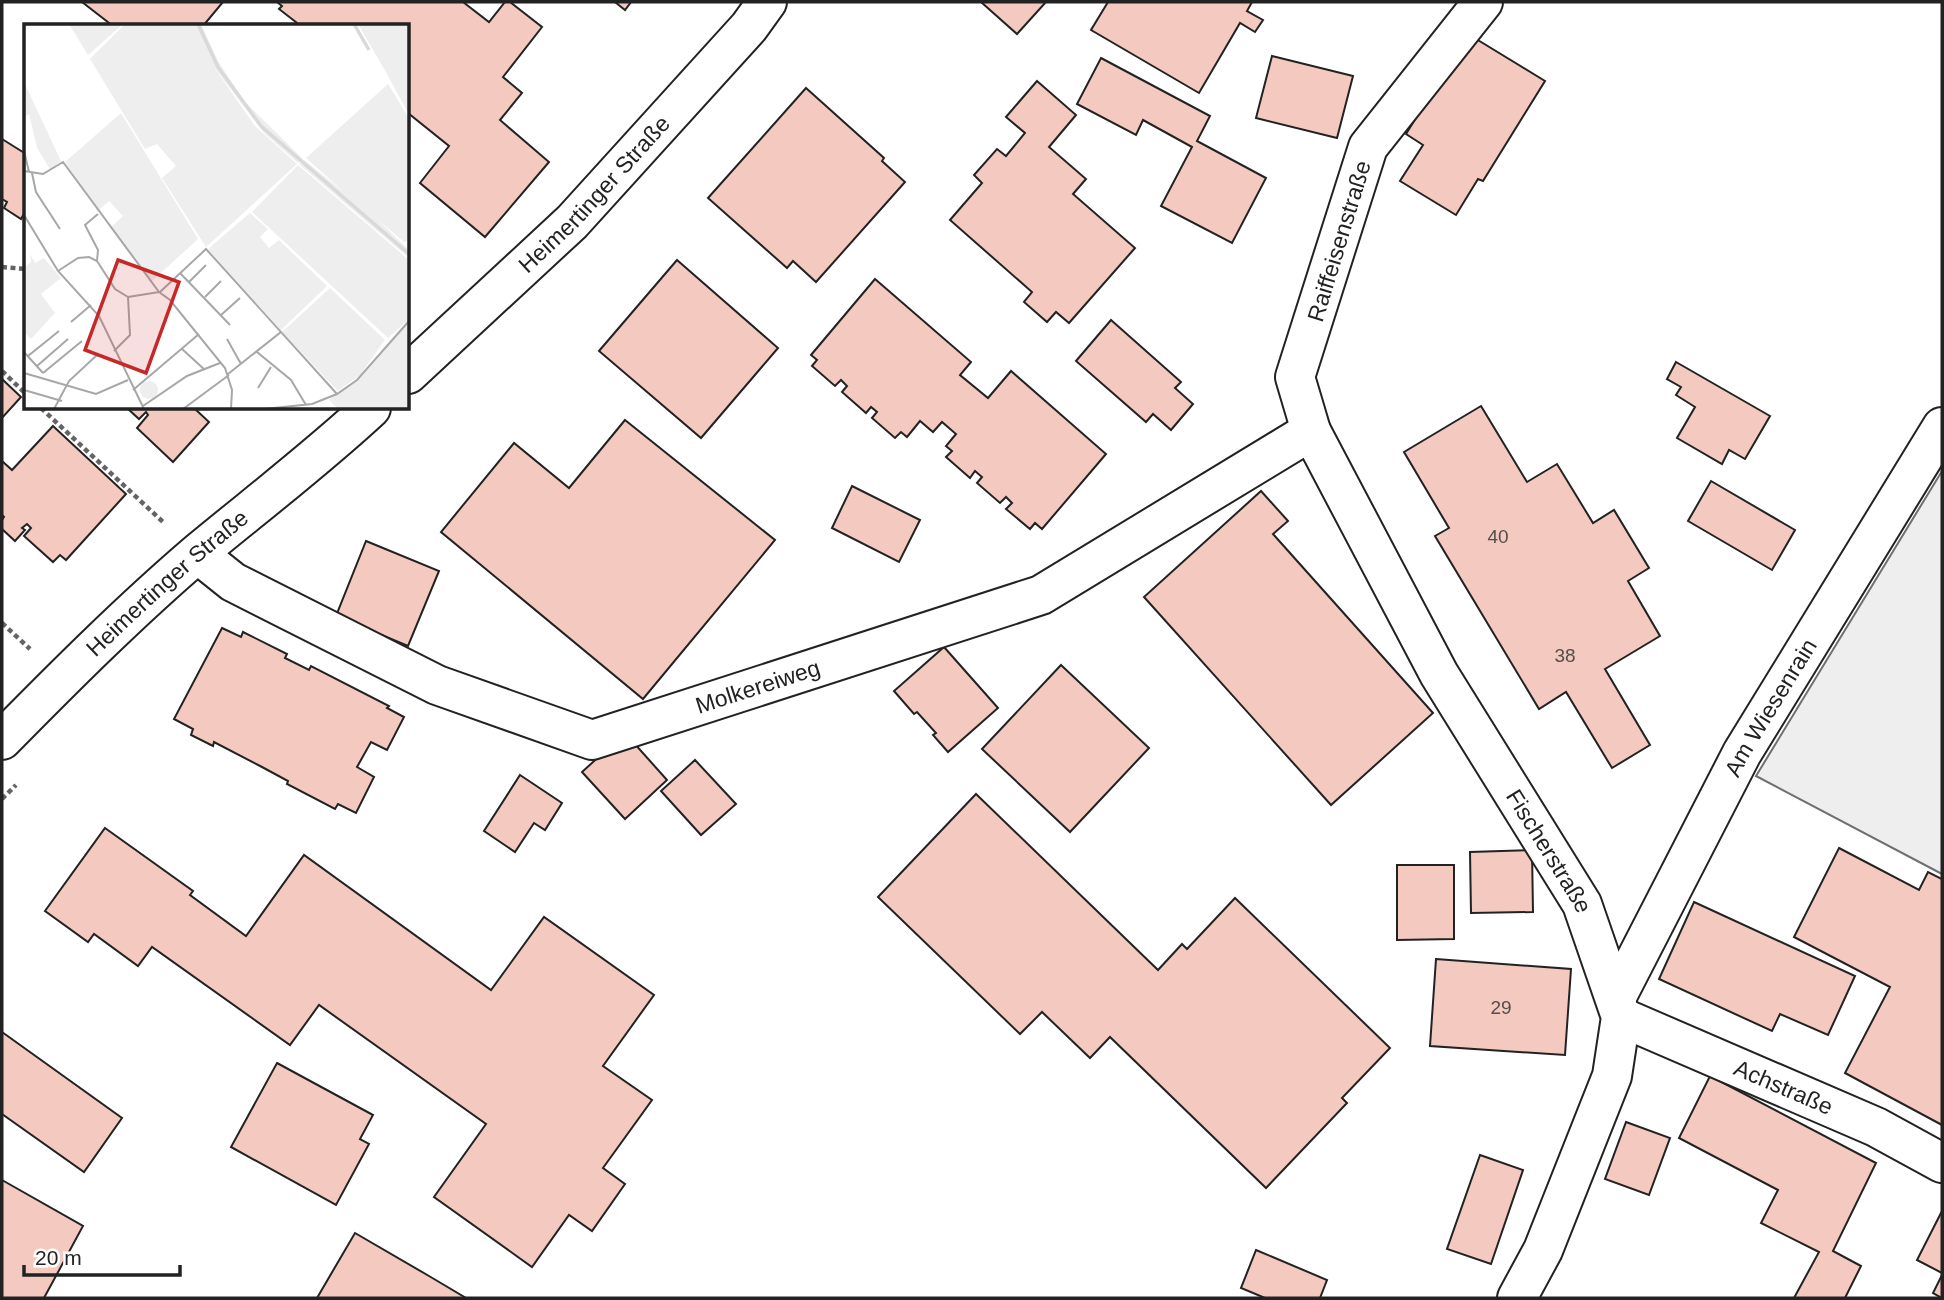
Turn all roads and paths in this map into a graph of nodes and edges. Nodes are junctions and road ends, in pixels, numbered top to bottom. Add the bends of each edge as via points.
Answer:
1 (767, 2) edge
2 (1483, 2) edge
3 (2, 267) edge
4 (24, 269) edge
5 (2, 371) edge
6 (410, 372) edge
7 (24, 392) edge
8 (43, 410) edge
9 (369, 410) edge
10 (1942, 428) edge
11 (1311, 430) junction
12 (198, 554) junction
13 (2, 740) edge
14 (1618, 1007) junction
15 (1942, 1163) edge
16 (1517, 1298) edge

1 - 6 street, Heimertinger Straße via 750,27 572,222
2 - 11 street, Raiffeisenstraße via 1368,147 1295,377
3 - 4 path
5 - 7 path
8 - 12 path
9 - 12 street, Heimertinger Straße
10 - 14 street, Am Wiesenrain via 1742,753
11 - 12 street, Molkereiweg via 1041,595 592,740 437,685 233,582
11 - 14 street, Fischerstraße via 1439,674 1582,904
12 - 13 street, Heimertinger Straße
14 - 15 street, Achstraße via 1876,1127
14 - 16 street, Fischerstraße via 1612,1076 1543,1250

